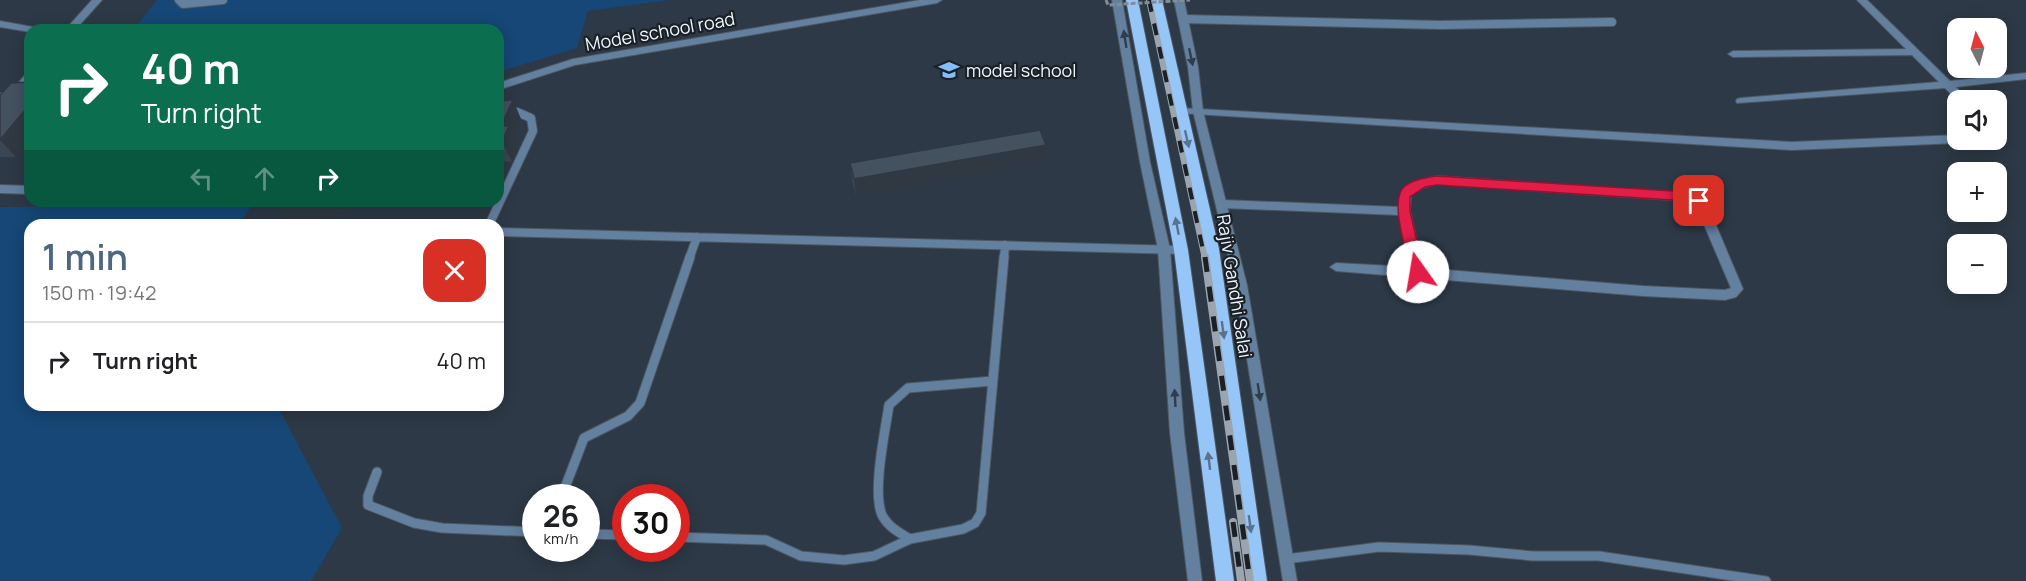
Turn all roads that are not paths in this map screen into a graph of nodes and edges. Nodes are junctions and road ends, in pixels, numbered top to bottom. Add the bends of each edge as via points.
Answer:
1 (97, 0) edge
2 (178, 0) edge
3 (224, 0) edge
4 (937, 0) edge
5 (1117, 0) edge
6 (1132, 0) edge
7 (1156, 0) edge
8 (1179, 0) edge
9 (1862, 0) edge
10 (921, 1) edge
11 (1183, 19) junction
12 (1612, 22) dead end
13 (0, 24) edge
14 (75, 24) edge
15 (24, 28) edge
16 (1914, 52) junction
17 (1733, 54) dead end
18 (2026, 76) edge
19 (24, 81) edge
20 (504, 85) edge
21 (1947, 85) junction
22 (1952, 90) edge
23 (6, 97) edge
24 (1741, 101) dead end
25 (0, 111) edge
26 (1181, 111) junction
27 (1198, 111) junction
28 (504, 112) edge
29 (1947, 139) edge
30 (0, 189) edge
31 (24, 190) edge
32 (504, 193) edge
33 (1223, 204) junction
34 (1404, 211) junction
35 (504, 232) edge
36 (697, 237) junction
37 (1005, 245) junction
38 (1164, 249) junction
39 (1181, 250) junction
40 (1336, 267) dead end
41 (1418, 272) junction
42 (993, 381) junction
43 (377, 472) dead end
44 (566, 484) edge
45 (522, 531) edge
46 (690, 537) edge
47 (910, 539) junction
48 (1286, 559) junction
49 (1195, 581) edge
50 (1225, 581) edge
51 (1258, 581) edge
52 (1290, 581) edge
53 (1766, 581) edge

1 - 14 street
2 - 3 lane via 183,4
4 - 10 street, Model school road
38 -> 5 street
39 -> 6 main road
7 - 26 main road, Rajiv Gandhi Salai
8 - 11 street
9 - 16 street
10 - 20 street, Model school road via 573,62
11 - 12 lane via 1440,26
11 -> 27 street
13 - 15 street
16 - 17 street
16 - 21 street
18 - 21 street
19 - 23 street
21 - 22 street
21 - 24 street
23 - 25 street
26 - 27 street
26 -> 51 main road, Rajiv Gandhi Salai via 1212,249
27 - 29 street via 1791,146
27 - 33 street
28 - 32 lane via 531,117 533,131
30 - 31 street
33 - 34 street
33 -> 48 street via 1241,285
34 - 41 street
34 - 41 street via 1404,196 1410,189 1437,180 1689,197 1701,204 1737,288 1725,295
35 - 36 lane
36 - 37 lane
36 - 44 lane via 640,403 631,416 584,438
37 - 38 lane
37 - 42 lane
38 - 39 lane
49 -> 38 street via 1177,433
50 -> 39 main road
40 - 41 street
42 - 47 lane via 981,513 975,523 963,529
42 - 47 lane via 908,388 889,405 878,501 892,528
43 - 45 lane via 368,506 414,523 442,528
46 - 47 lane via 766,540 801,556 844,560 874,556
48 - 52 street
48 - 53 lane via 1379,547 1469,550 1533,556 1599,556

